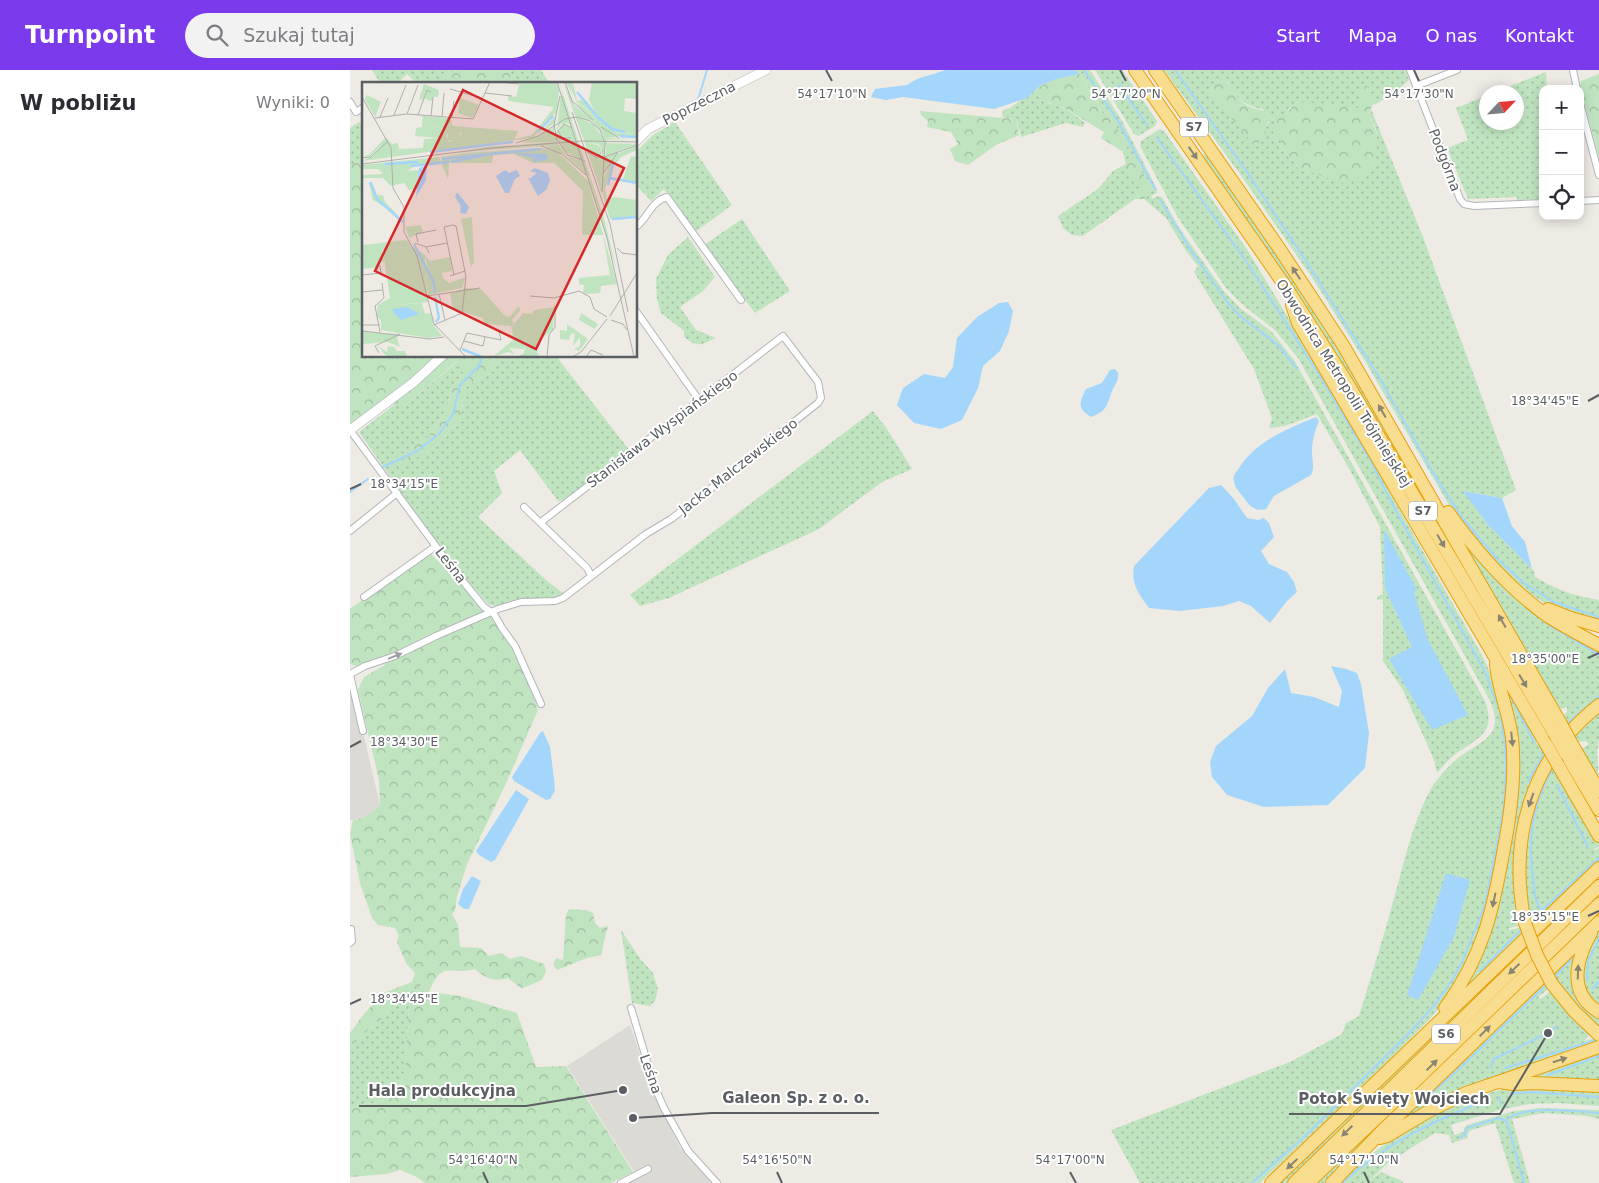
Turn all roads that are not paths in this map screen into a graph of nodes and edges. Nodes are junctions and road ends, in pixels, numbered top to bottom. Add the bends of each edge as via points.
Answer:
1 (766, 70) edge
2 (1135, 70) edge
3 (1155, 70) edge
4 (1410, 70) edge
5 (1457, 70) edge
6 (1573, 70) edge
7 (1577, 85) edge
8 (1416, 86) junction
9 (350, 102) edge
10 (362, 108) edge
11 (1584, 118) edge
12 (638, 139) edge
13 (1599, 175) edge
14 (1599, 200) edge
15 (1584, 201) edge
16 (1539, 203) edge
17 (638, 225) edge
18 (1288, 290) junction
19 (741, 300) dead end
20 (638, 314) edge
21 (783, 336) joint
22 (440, 358) edge
23 (699, 400) junction
24 (350, 430) edge
25 (1406, 453) junction
26 (397, 493) junction
27 (524, 507) dead end
28 (541, 522) junction
29 (350, 531) edge
30 (436, 546) junction
31 (592, 575) junction
32 (1520, 593) junction
33 (364, 597) dead end
34 (492, 612) junction
35 (1599, 626) edge
36 (1599, 645) edge
37 (1495, 658) junction
38 (350, 674) edge
39 (541, 704) dead end
40 (1599, 705) edge
41 (1557, 729) junction
42 (363, 731) dead end
43 (1570, 750) junction
44 (1599, 791) edge
45 (1599, 810) edge
46 (1599, 836) edge
47 (1599, 868) edge
48 (1599, 886) edge
49 (1599, 904) edge
50 (1598, 924) edge
51 (351, 930) dead end
52 (350, 943) edge
53 (631, 1008) dead end
54 (1599, 1012) edge
55 (1599, 1035) edge
56 (1418, 1044) junction
57 (1599, 1047) edge
58 (1497, 1081) junction
59 (1599, 1086) edge
60 (1375, 1139) junction
61 (648, 1169) dead end
62 (621, 1183) edge
63 (717, 1183) edge
64 (1271, 1183) edge
65 (1294, 1183) edge
66 (1308, 1183) edge
67 (1332, 1183) edge

1 - 12 street, Poprzeczna via 648,129
2 -> 18 highway, Obwodnica Metropolii Trójmiejskiej / S7
25 -> 3 highway, Obwodnica Metropolii Trójmiejskiej / S7 via 1343,345
4 - 8 street, Podgórna
5 - 8 street
6 - 7 street
8 - 16 street, Podgórna via 1464,204
9 - 10 street via 356,112
11 - 13 street
14 - 15 street
17 - 19 street via 657,201 667,197
18 - 37 highway via 1298,324
18 -> 41 highway, Obwodnica Metropolii Trójmiejskiej / S7
20 - 23 street
21 - 23 street, Stanisława Wyspiańskiego
21 - 31 street, Jacka Malczewskiego via 818,382 821,398 818,403 732,473
22 - 24 street via 414,382
23 - 28 street, Stanisława Wyspiańskiego
24 - 26 street, Leśna
25 - 32 highway via 1483,558
41 -> 25 highway, Obwodnica Metropolii Trójmiejskiej / S7
26 - 29 street
26 - 30 street, Leśna
27 - 28 street
28 - 31 street
30 - 33 street
30 - 34 street, Leśna via 484,607
31 - 34 street via 555,601 521,602
32 - 35 highway via 1552,611
32 - 36 highway via 1548,616
38 -> 34 street
34 - 39 street, Leśna via 515,646
37 - 46 highway, bridge
37 -> 56 highway via 1514,758 1511,808 1498,883 1474,962 1454,997
38 - 42 street
40 -> 55 highway, bridge via 1555,751 1541,776 1530,800 1519,856 1520,901 1537,955 1552,984
41 - 43 highway, Obwodnica Metropolii Trójmiejskiej / S7, bridge
43 - 44 highway, Obwodnica Metropolii Trójmiejskiej / S7
43 - 45 highway, Obwodnica Metropolii Trójmiejskiej / S7
47 - 56 highway
48 -> 65 highway, S6
66 -> 49 highway, S6
54 -> 50 highway via 1585,1000 1577,975 1582,951
60 -> 50 highway
51 - 52 street
53 - 63 street, Leśna via 664,1108 688,1151
56 -> 64 highway
58 -> 57 highway
58 - 59 highway
58 - 60 highway
60 - 67 highway
61 - 62 street

